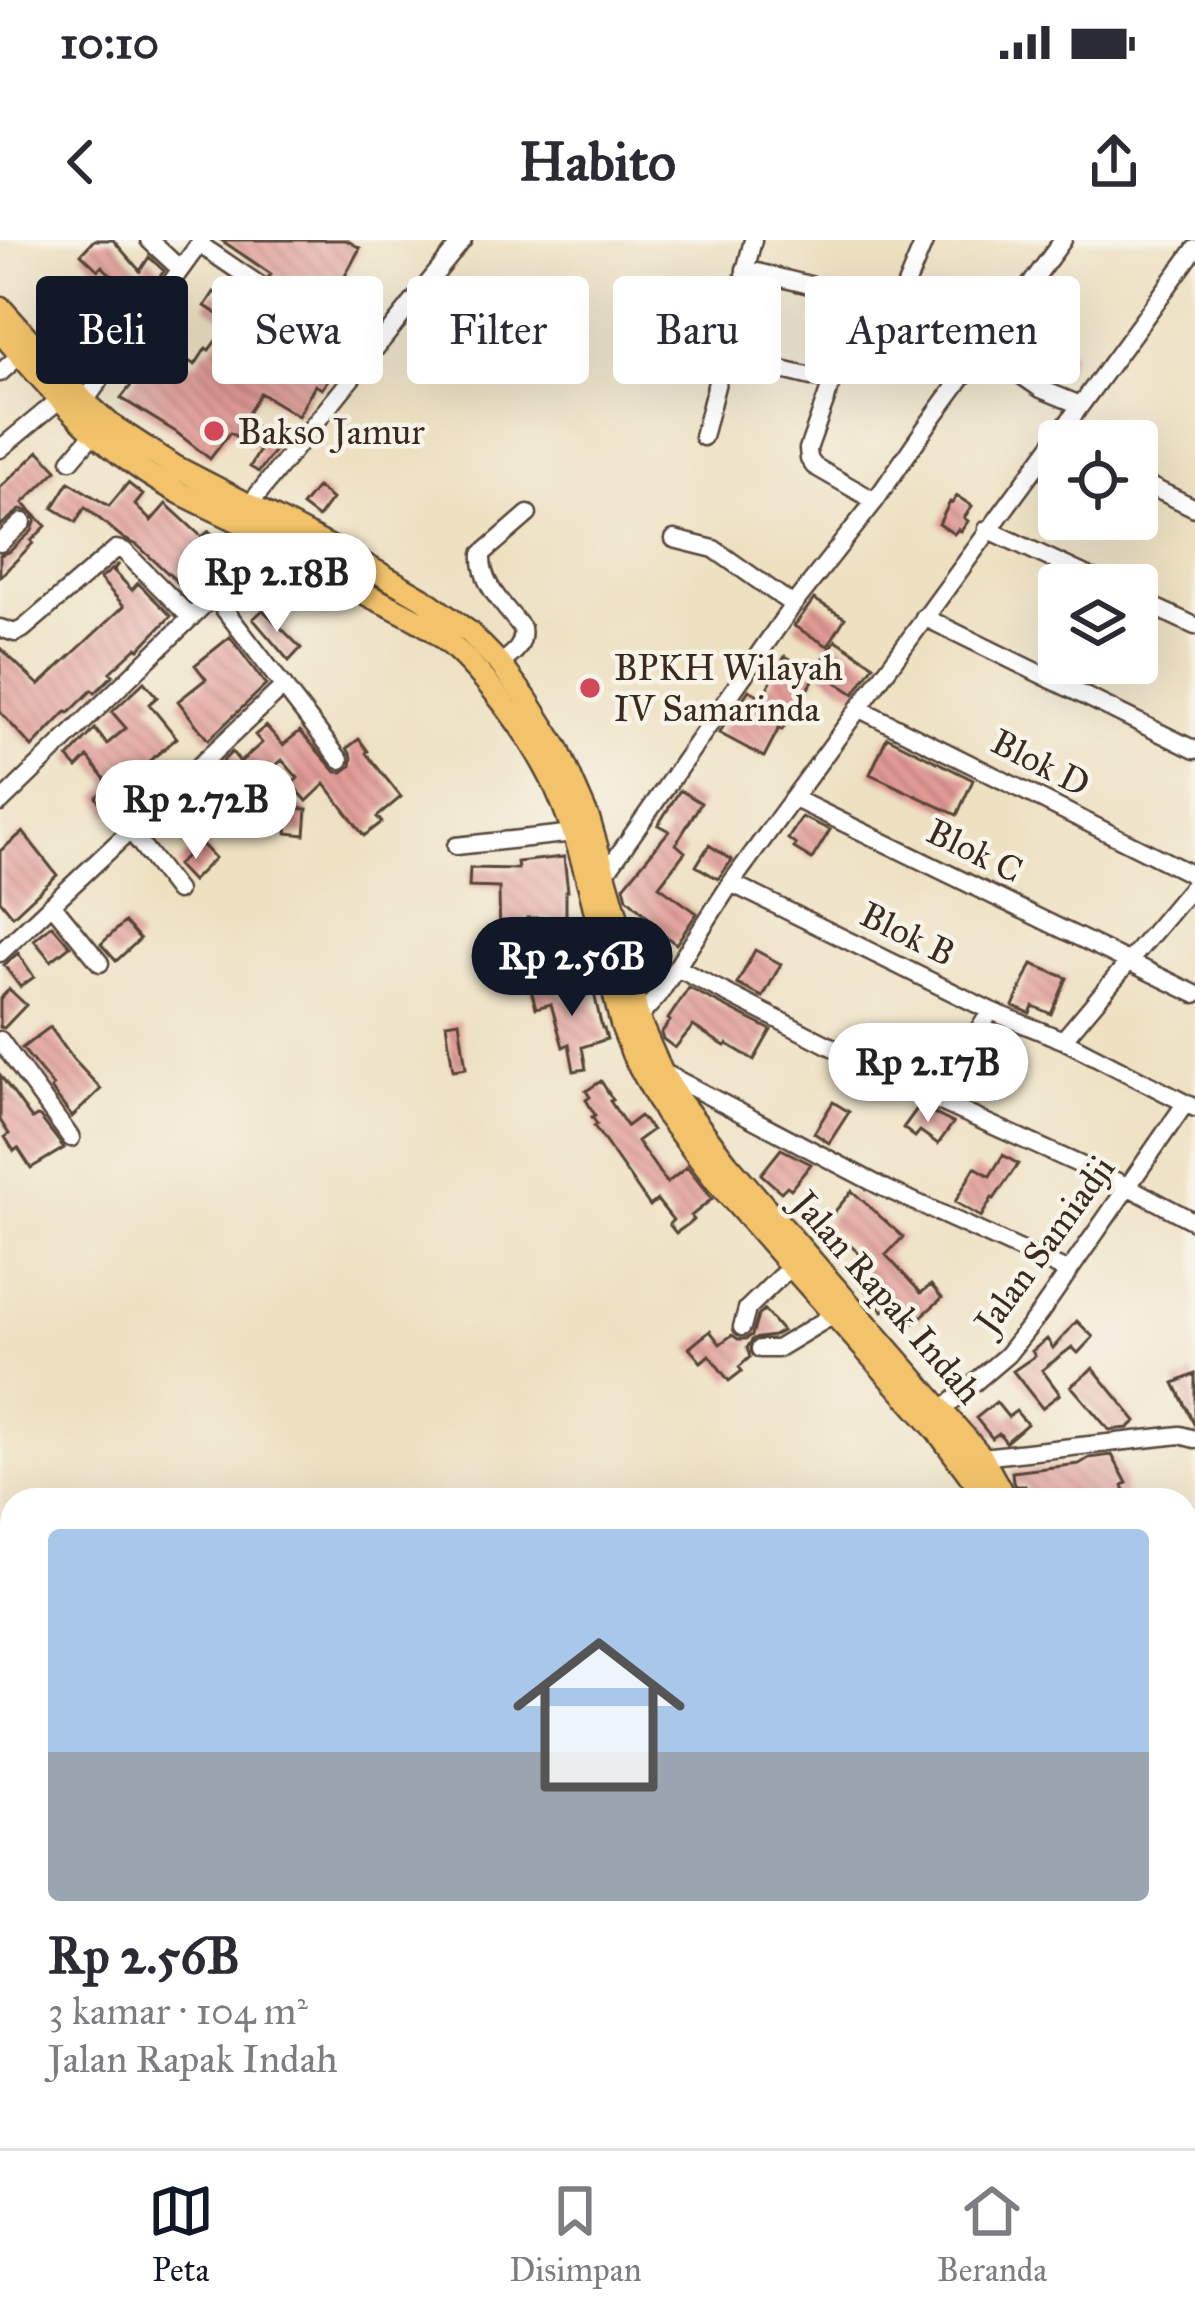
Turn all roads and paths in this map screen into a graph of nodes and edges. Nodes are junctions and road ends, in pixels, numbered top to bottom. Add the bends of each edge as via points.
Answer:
1 (149, 240) edge
2 (464, 240) edge
3 (753, 240) edge
4 (925, 240) edge
5 (1063, 240) edge
6 (201, 242) edge
7 (1195, 249) edge
8 (745, 268) junction
9 (180, 269) junction
10 (248, 276) edge
11 (743, 276) edge
12 (910, 276) edge
13 (805, 283) edge
14 (0, 307) edge
15 (0, 331) edge
16 (20, 355) junction
17 (0, 373) edge
18 (717, 384) edge
19 (831, 384) edge
20 (1034, 384) edge
21 (1080, 405) junction
22 (72, 406) junction
23 (1070, 420) edge
24 (94, 433) junction
25 (704, 436) dead end
26 (0, 449) edge
27 (71, 460) dead end
28 (1038, 464) edge
29 (1158, 490) edge
30 (875, 501) junction
31 (250, 503) junction
32 (1195, 508) edge
33 (528, 514) dead end
34 (23, 522) dead end
35 (271, 527) junction
36 (987, 529) junction
37 (674, 539) dead end
38 (0, 542) edge
39 (1062, 564) edge
40 (214, 596) junction
41 (794, 605) junction
42 (1158, 609) edge
43 (924, 616) junction
44 (191, 618) junction
45 (1195, 626) edge
46 (0, 628) edge
47 (500, 664) junction
48 (284, 686) junction
49 (515, 703) junction
50 (858, 708) junction
51 (1195, 750) edge
52 (340, 760) dead end
53 (793, 798) junction
54 (0, 802) edge
55 (130, 830) junction
56 (574, 833) junction
57 (456, 846) dead end
58 (605, 874) junction
59 (1195, 880) edge
60 (731, 883) junction
61 (176, 891) dead end
62 (52, 904) junction
63 (0, 953) edge
64 (604, 953) junction
65 (493, 957) dead end
66 (1128, 962) junction
67 (100, 963) dead end
68 (676, 968) junction
69 (1195, 994) edge
70 (991, 1011) junction
71 (638, 1018) junction
72 (0, 1040) edge
73 (1063, 1040) junction
74 (661, 1072) junction
75 (934, 1099) junction
76 (1190, 1106) edge
77 (71, 1138) dead end
78 (1127, 1186) junction
79 (1195, 1222) edge
80 (798, 1259) junction
81 (1069, 1272) junction
82 (843, 1310) junction
83 (742, 1327) dead end
84 (760, 1349) dead end
85 (942, 1410) junction
86 (1195, 1439) edge
87 (982, 1457) junction
88 (979, 1488) edge
89 (999, 1488) edge

1 - 9 street
2 - 31 street
3 - 8 street
4 - 12 street
5 - 30 street
6 - 9 street
6 - 10 street
7 - 21 street
8 - 11 street
8 - 13 street
9 - 22 street
14 - 22 main road, Jalan Rapak Indah
15 - 16 main road, Jalan Rapak Indah
16 - 17 street
16 - 22 main road, Jalan Rapak Indah
18 - 25 street
19 - 30 street via 809,459
20 - 21 street
21 - 23 street
22 - 24 main road, Jalan Rapak Indah
22 - 26 street
22 - 31 main road, Jalan Rapak Indah
24 - 27 street
24 - 35 main road, Jalan Rapak Indah via 160,482
28 - 36 street
29 - 32 street
30 - 41 street
31 - 35 main road, Jalan Rapak Indah
33 - 47 street via 482,554 487,584 522,628 518,650
34 - 38 street
35 - 40 street
35 - 47 main road, Jalan Rapak Indah via 368,566 445,612
35 - 49 main road, Jalan Rapak Indah via 432,629
36 - 39 street
36 - 43 street
37 - 41 street via 714,549
40 - 44 street
40 - 48 street
41 - 58 street
42 - 45 street
43 - 50 street
43 - 51 street
44 - 46 street via 116,549 23,629
44 - 54 street
47 - 49 main road, Jalan Rapak Indah
48 - 52 street
48 - 55 street
49 - 56 main road, Jalan Rapak Indah
49 - 58 main road, Jalan Rapak Indah via 558,749
50 - 53 street
50 - 59 street, Blok D
53 - 60 street
53 - 66 street, Blok C
55 - 61 street
55 - 62 street
56 - 57 street
56 - 64 main road, Jalan Rapak Indah
58 - 71 main road, Jalan Rapak Indah
59 - 66 street
60 - 68 street
60 - 70 street, Blok B
62 - 63 street
62 - 67 street
64 - 65 street
64 - 80 main road, Jalan Rapak Indah via 622,1026 665,1114 716,1181
66 - 69 street, Blok C
66 - 73 street
68 - 71 street
68 - 75 street
70 - 73 street, Blok B
70 - 75 street
71 - 74 main road, Jalan Rapak Indah
72 - 77 street
73 - 76 street, Blok B
74 - 80 main road, Jalan Rapak Indah
74 - 81 street
75 - 78 street
76 - 78 street, Jalan Samiadji
78 - 79 street
78 - 81 street, Jalan Samiadji
80 - 82 main road, Jalan Rapak Indah
80 - 83 street via 747,1310
81 - 85 street, Jalan Samiadji via 1007,1354
82 - 84 street via 777,1349
82 - 85 main road, Jalan Rapak Indah
82 - 88 main road, Jalan Rapak Indah
85 - 87 main road, Jalan Rapak Indah
86 - 87 street
87 - 89 main road, Jalan Rapak Indah

